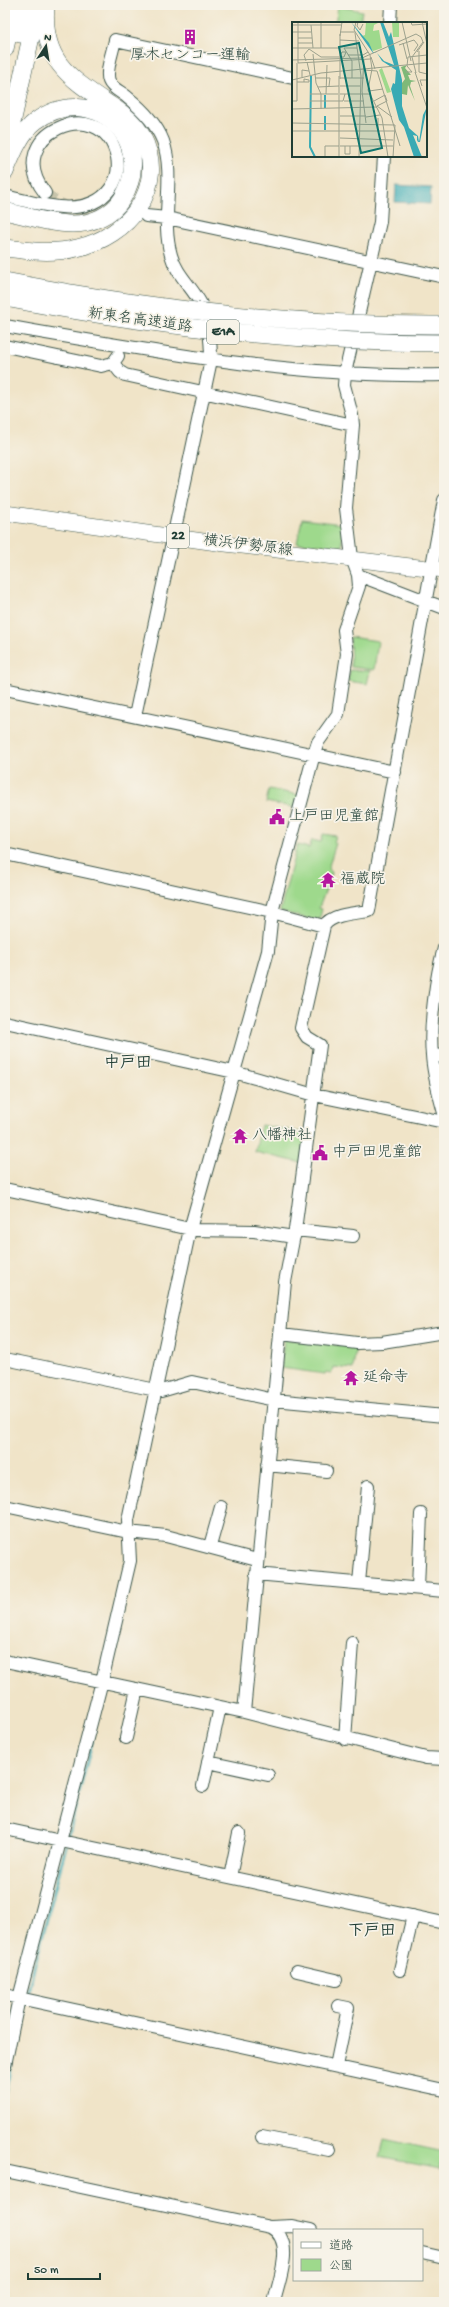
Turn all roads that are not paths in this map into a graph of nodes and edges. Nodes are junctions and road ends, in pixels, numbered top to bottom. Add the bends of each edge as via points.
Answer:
1 (14, 5) edge
2 (26, 5) edge
3 (38, 5) edge
4 (46, 5) edge
5 (391, 5) edge
6 (390, 22) edge
7 (5, 49) edge
8 (292, 78) edge
9 (5, 104) edge
10 (5, 155) edge
11 (384, 157) edge
12 (5, 172) edge
13 (45, 193) tunnel mouth
14 (8, 204) edge
15 (146, 216) tunnel mouth
16 (167, 218) junction
17 (5, 248) edge
18 (371, 262) junction
19 (444, 277) edge
20 (5, 281) edge
21 (5, 298) edge
22 (444, 325) edge
23 (5, 326) edge
24 (444, 343) edge
25 (5, 346) edge
26 (121, 348) junction
27 (211, 360) junction
28 (114, 363) junction
29 (345, 373) junction
30 (444, 375) edge
31 (204, 392) junction
32 (353, 425) junction
33 (444, 500) edge
34 (5, 513) edge
35 (173, 536) junction
36 (352, 558) junction
37 (438, 569) edge
38 (358, 575) junction
39 (426, 601) junction
40 (444, 608) edge
41 (5, 689) edge
42 (135, 716) junction
43 (314, 754) junction
44 (395, 772) junction
45 (5, 854) edge
46 (272, 912) junction
47 (324, 926) junction
48 (444, 948) edge
49 (5, 1022) edge
50 (432, 1055) junction
51 (444, 1056) edge
52 (234, 1072) junction
53 (314, 1095) junction
54 (444, 1113) edge
55 (444, 1122) edge
56 (5, 1189) edge
57 (190, 1229) junction
58 (295, 1233) junction
59 (354, 1236) dead end
60 (444, 1332) edge
61 (281, 1334) junction
62 (5, 1359) edge
63 (156, 1390) junction
64 (274, 1400) junction
65 (444, 1416) edge
66 (267, 1465) junction
67 (322, 1468) dead end
68 (365, 1492) dead end
69 (5, 1506) edge
70 (221, 1507) dead end
71 (421, 1514) dead end
72 (128, 1532) junction
73 (210, 1546) junction
74 (257, 1560) junction
75 (256, 1574) junction
76 (359, 1583) junction
77 (418, 1588) junction
78 (444, 1591) edge
79 (352, 1643) dead end
80 (5, 1661) edge
81 (102, 1681) junction
82 (136, 1689) junction
83 (220, 1707) junction
84 (244, 1712) junction
85 (126, 1738) dead end
86 (345, 1738) junction
87 (444, 1759) edge
88 (208, 1762) junction
89 (263, 1771) dead end
90 (203, 1786) dead end
91 (5, 1829) edge
92 (235, 1839) dead end
93 (61, 1840) junction
94 (230, 1877) junction
95 (413, 1916) junction
96 (444, 1923) edge
97 (399, 1964) dead end
98 (297, 1971) dead end
99 (336, 1980) dead end
100 (5, 1995) edge
101 (19, 1998) junction
102 (347, 2008) dead end
103 (5, 2065) edge
104 (336, 2066) junction
105 (444, 2090) edge
106 (262, 2137) dead end
107 (329, 2150) dead end
108 (5, 2171) edge
109 (270, 2227) junction
110 (307, 2229) edge
111 (423, 2253) edge
112 (444, 2258) edge
113 (274, 2302) edge

1 - 7 highway
2 - 9 highway
3 - 10 highway
4 - 17 highway via 46,33 53,57 66,74 119,111 141,134 148,149 151,180 146,197 126,224 93,243 58,251 34,252
5 - 6 street
8 - 16 street via 116,40 108,74 109,81 144,111 162,140 168,169
11 - 18 street via 382,208
12 - 14 highway via 20,140 35,121 54,111 72,107 100,112 114,122 131,147 134,163 132,178 119,204 107,215 90,222 54,222
13 - 14 street via 36,178 34,162 38,146 48,133 63,125 79,124 94,128 106,137 116,155 117,171 111,187 97,202 84,206 64,207
15 - 16 street
16 - 18 street
16 - 27 street via 171,256 200,303 208,322
18 - 19 street
18 - 29 street
20 - 22 highway, 新東名高速道路 / E1A, bridge via 114,301 177,309 305,320
21 - 24 highway, 新東名高速道路 / E1A, bridge via 119,319 237,333 369,342
23 - 26 street
25 - 28 street via 101,366
26 - 27 street
26 - 28 street
27 - 29 street
27 - 31 street
28 - 31 street via 125,375
29 - 30 street
29 - 32 street via 344,385
31 - 32 street
31 - 35 street
32 - 36 street via 346,508
33 - 37 street
34 - 35 main road, 横浜伊勢原線 / 22
35 - 36 main road, 横浜伊勢原線 / 22
35 - 42 street
36 - 37 main road, 横浜伊勢原線 / 22
36 - 38 street
37 - 39 street
38 - 39 street
38 - 43 street via 357,593 344,630 347,654 338,714 318,742
39 - 40 street
39 - 44 street
41 - 42 street
42 - 43 street
43 - 44 street
43 - 46 street
44 - 47 street via 369,911 343,915
45 - 46 street
46 - 47 street
46 - 52 street via 268,951
47 - 53 street via 301,1028 307,1037 320,1045
48 - 50 street via 436,992
49 - 52 street
50 - 51 street
50 - 54 street
52 - 53 street
52 - 57 street
53 - 55 street
53 - 58 street
56 - 57 street
57 - 58 street
57 - 63 street
58 - 59 street
58 - 61 street via 285,1282
60 - 61 street via 382,1342 357,1343
61 - 64 street
62 - 63 street
63 - 64 street via 166,1391 192,1382
63 - 72 street via 128,1520
64 - 65 street
64 - 66 street
66 - 67 street
66 - 74 street
68 - 76 street
69 - 72 street
70 - 73 street
71 - 77 street
72 - 73 street via 166,1536
72 - 81 street via 130,1560
73 - 74 street
74 - 75 street
75 - 76 street
75 - 84 street
76 - 77 street
77 - 78 street
79 - 86 street
80 - 81 street
81 - 82 street
81 - 93 street
82 - 83 street
82 - 85 street via 126,1720
83 - 84 street
83 - 88 street
84 - 86 street
86 - 87 street via 426,1758
88 - 89 street
88 - 90 street
91 - 93 street
92 - 94 street
93 - 94 street
93 - 101 street
94 - 95 street
95 - 96 street
95 - 97 street
98 - 99 street
100 - 101 street
101 - 103 street
101 - 104 street
102 - 104 street
104 - 105 street
106 - 107 street
108 - 109 street
109 - 110 street via 292,2226
109 - 113 street via 280,2235 284,2251
111 - 112 street

